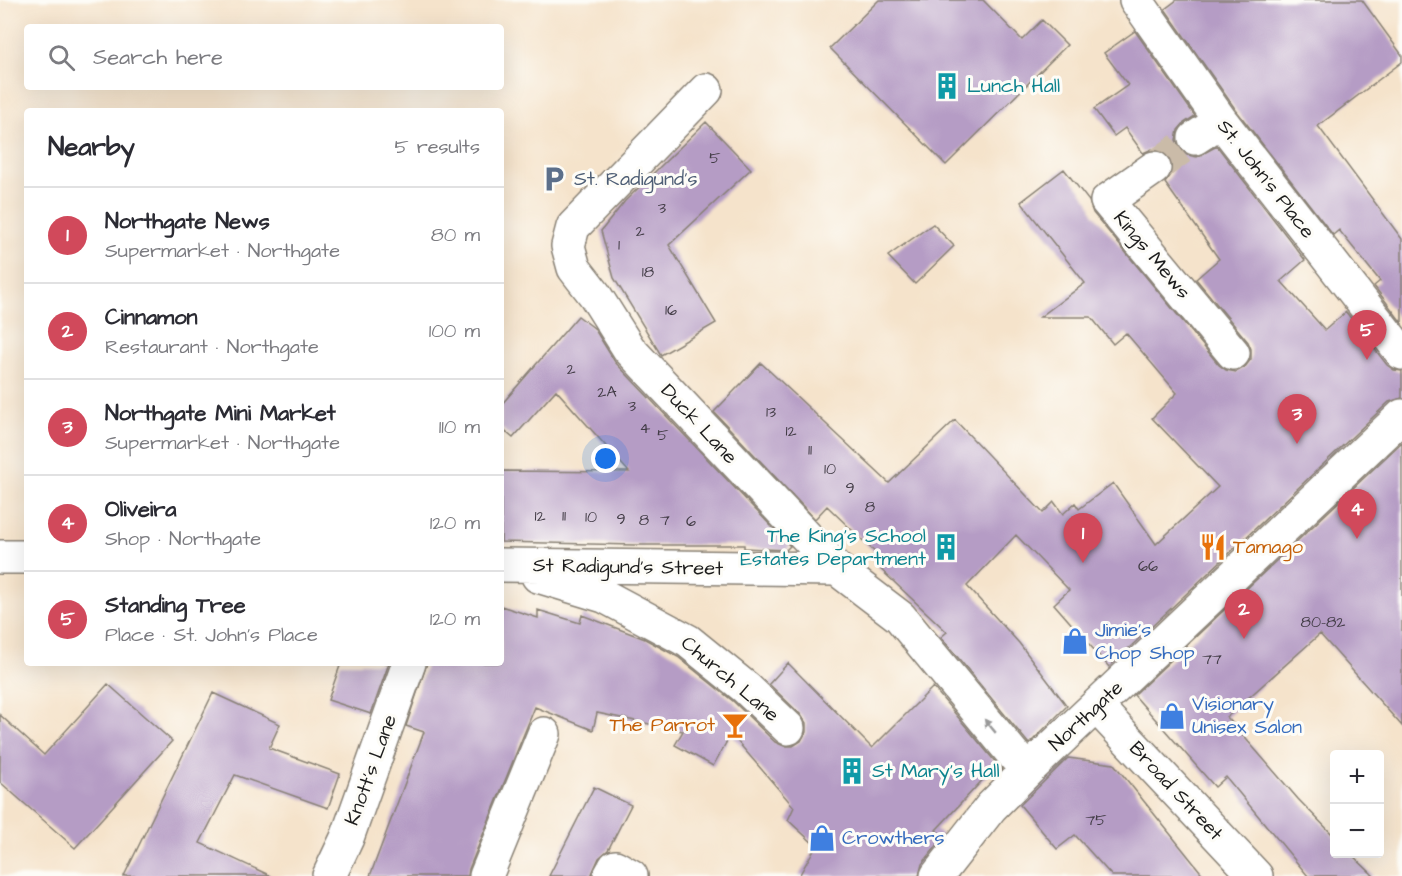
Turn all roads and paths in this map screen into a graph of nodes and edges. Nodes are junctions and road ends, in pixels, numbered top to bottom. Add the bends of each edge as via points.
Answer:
1 (1136, 0) edge
2 (706, 90) dead end
3 (1154, 168) tunnel mouth
4 (1233, 353) dead end
5 (1402, 353) edge
6 (1402, 416) edge
7 (0, 557) edge
8 (24, 557) edge
9 (504, 565) edge
10 (504, 565) edge
11 (837, 569) junction
12 (408, 666) edge
13 (1096, 707) junction
14 (788, 729) dead end
15 (544, 734) dead end
16 (1027, 771) junction
17 (329, 876) edge
18 (486, 876) edge
19 (610, 876) edge
20 (631, 876) edge
21 (937, 876) edge
22 (1256, 876) edge

1 - 5 street, St. John's Place via 1208,129
2 - 11 street, Duck Lane via 573,227 568,246 574,268 629,349
3 - 4 street, Kings Mews via 1107,201
6 - 13 street, Northgate
7 - 8 street
9 - 11 street, St Radigund's Street
10 - 14 street, Church Lane via 604,596 688,641 746,687
16 -> 11 street via 900,617
12 - 17 street, Knott's Lane via 347,838
13 - 16 street, Northgate
13 - 22 street, Broad Street
15 - 18 street
16 - 21 street, Northgate via 991,807
19 - 20 street via 615,867

